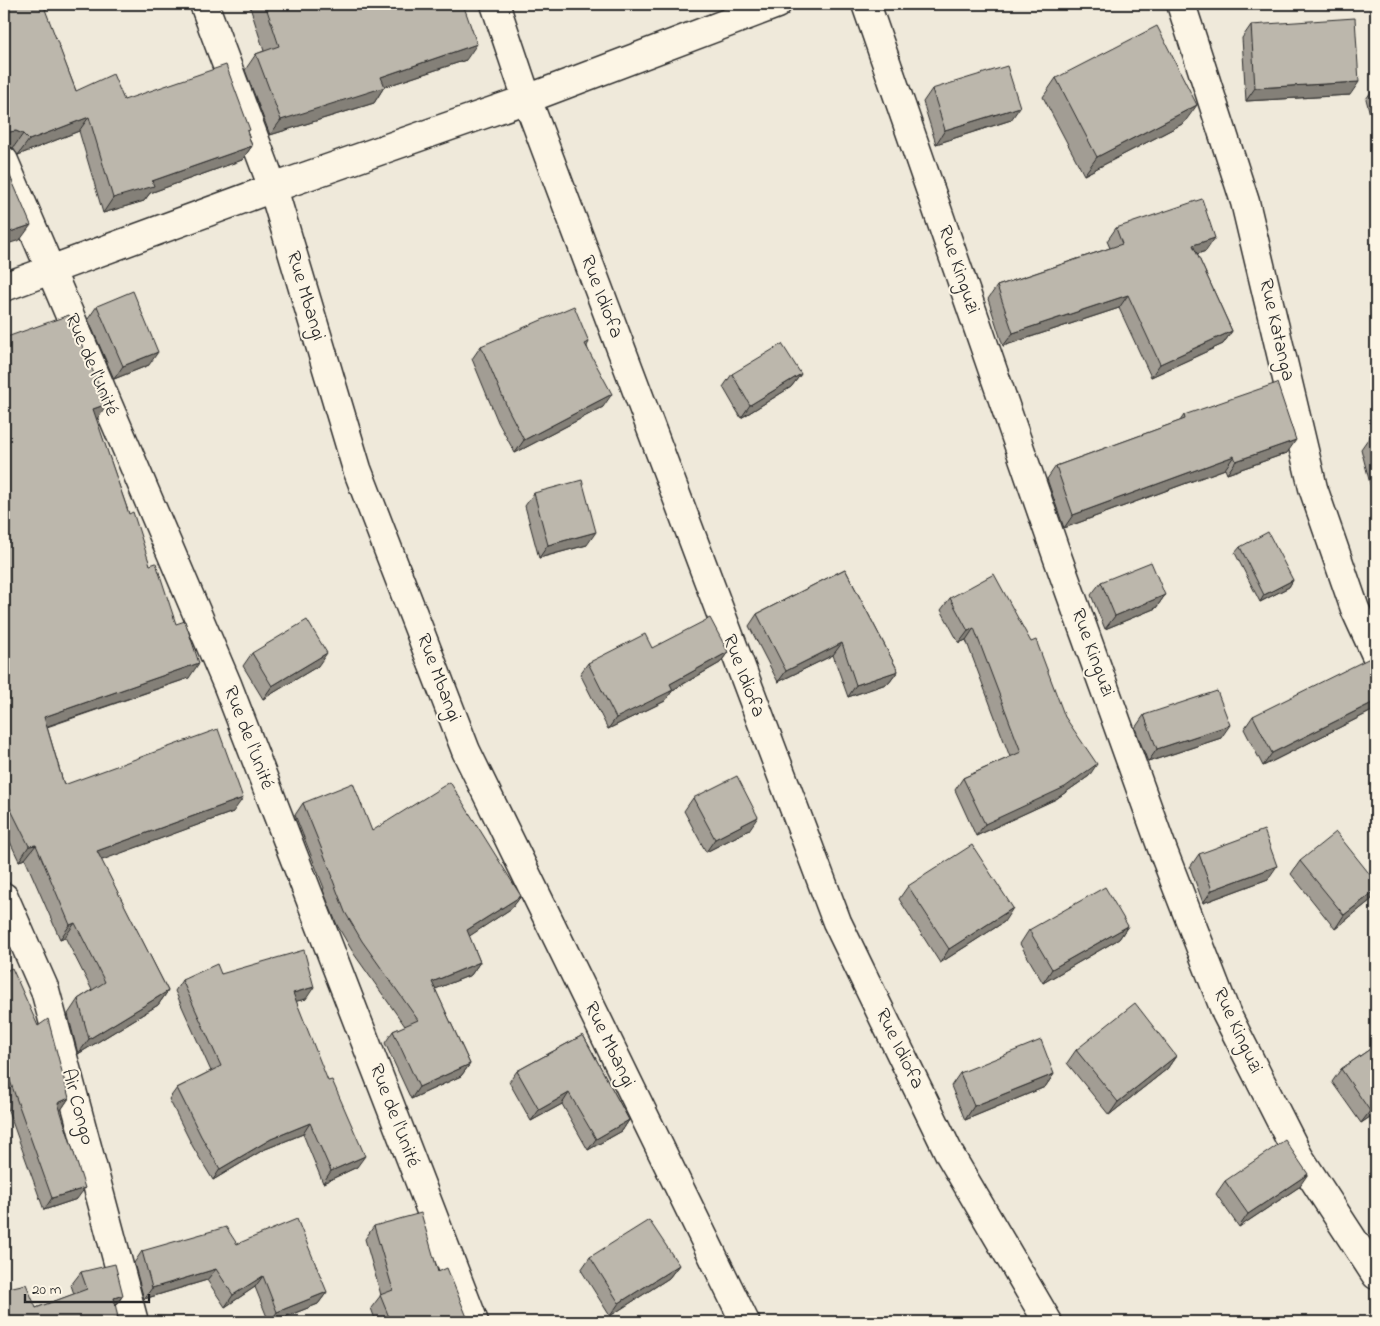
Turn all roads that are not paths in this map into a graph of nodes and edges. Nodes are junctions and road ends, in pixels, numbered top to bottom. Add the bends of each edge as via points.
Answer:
1 (204, 4) edge
2 (495, 4) edge
3 (776, 4) edge
4 (866, 4) edge
5 (1181, 4) edge
6 (527, 98) junction
7 (4, 161) edge
8 (273, 188) junction
9 (50, 269) junction
10 (4, 287) edge
11 (1376, 655) edge
12 (4, 897) edge
13 (1376, 1275) edge
14 (134, 1322) edge
15 (474, 1322) edge
16 (745, 1322) edge
17 (1048, 1322) edge

1 - 8 street, Rue Mbangi
2 - 6 street, Rue Idiofa
3 - 6 street
4 - 13 street, Rue Kinguzi via 1057,556 1163,851 1226,1014 1299,1157
5 - 11 street, Rue Katanga via 1246,202 1313,488 1355,609
6 - 8 street
6 - 17 street, Rue Idiofa via 837,922 950,1155
7 - 9 street, Rue de l'Unité
8 - 9 street
8 - 16 street, Rue Mbangi via 357,468 466,751
9 - 10 street
9 - 15 street, Rue de l'Unité via 227,684
12 - 14 street, Air Congo via 45,990

